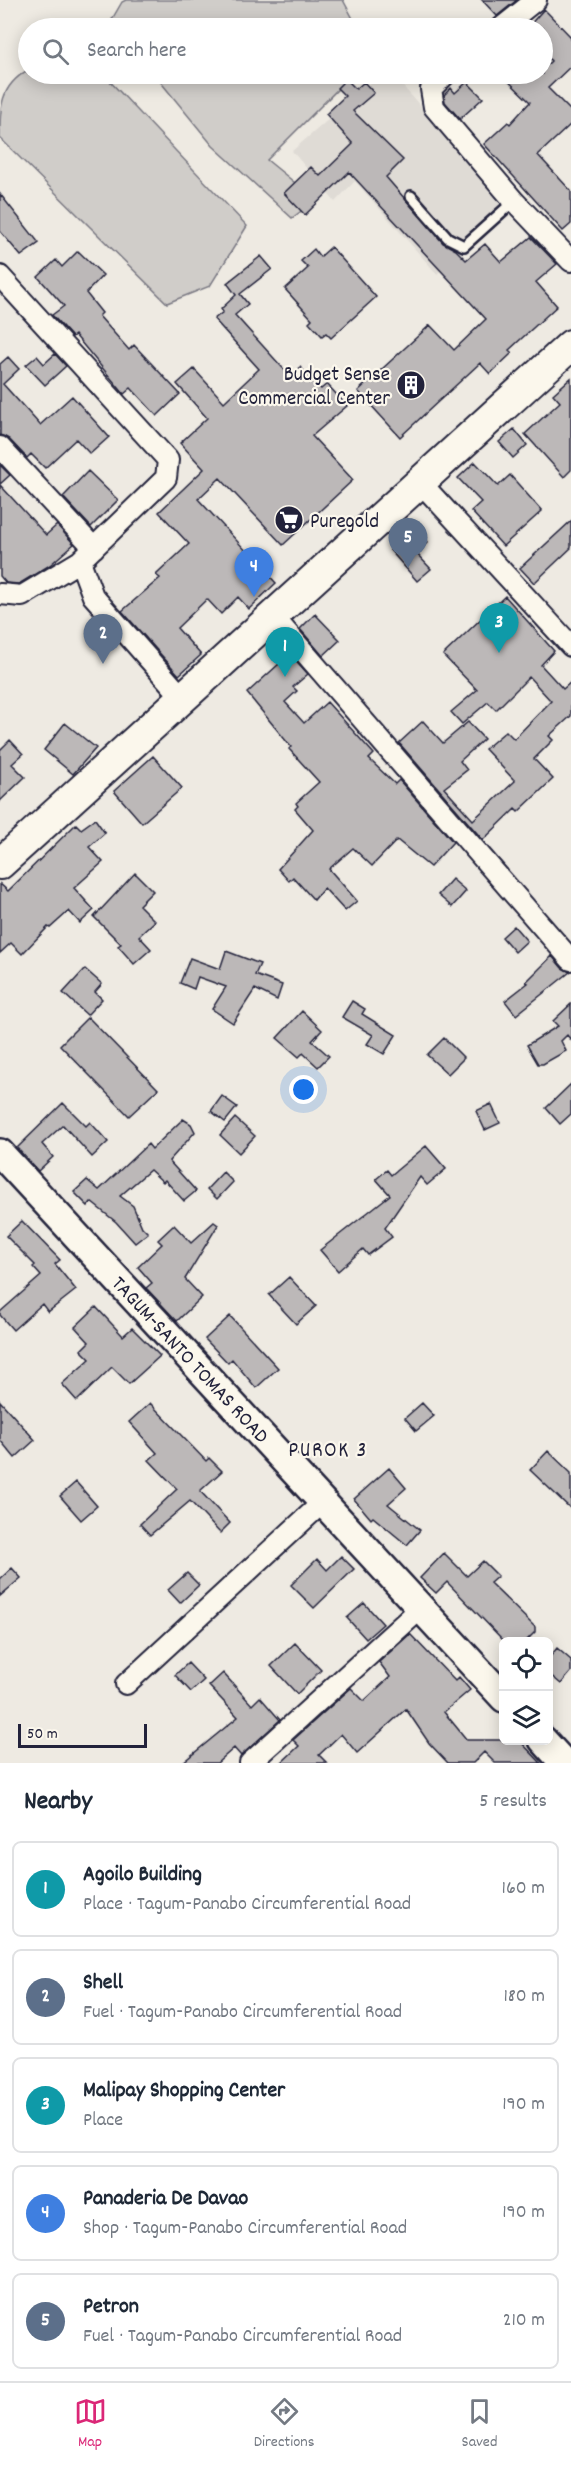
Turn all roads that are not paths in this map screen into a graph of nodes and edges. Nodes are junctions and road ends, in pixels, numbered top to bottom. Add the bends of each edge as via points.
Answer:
1 (536, 0) edge
2 (514, 18) edge
3 (436, 84) edge
4 (411, 196) dead end
5 (514, 201) junction
6 (571, 261) edge
7 (0, 276) edge
8 (571, 345) edge
9 (0, 447) edge
10 (420, 482) junction
11 (87, 554) junction
12 (0, 594) edge
13 (272, 615) junction
14 (571, 646) edge
15 (183, 698) junction
16 (0, 864) edge
17 (571, 960) edge
18 (0, 1153) edge
19 (323, 1502) junction
20 (421, 1608) junction
21 (126, 1684) dead end
22 (499, 1693) edge
23 (548, 1745) edge
24 (250, 1763) edge
25 (564, 1763) edge

1 - 2 street
3 - 5 street via 431,89 434,107
4 - 5 lane via 448,238 464,246
5 - 6 street
7 - 11 street via 168,460 166,478
8 - 10 main road
9 - 11 street
10 - 13 main road
10 - 14 street
11 - 12 street via 22,596
11 - 15 street via 93,596
13 - 15 main road
13 - 17 street
15 - 16 main road
18 - 19 main road, TAGUM-SANTO TOMAS ROAD
19 - 20 main road, TAGUM-SANTO TOMAS ROAD
19 - 21 street
20 - 22 main road, TAGUM-SANTO TOMAS ROAD
20 - 24 street
23 - 25 main road

